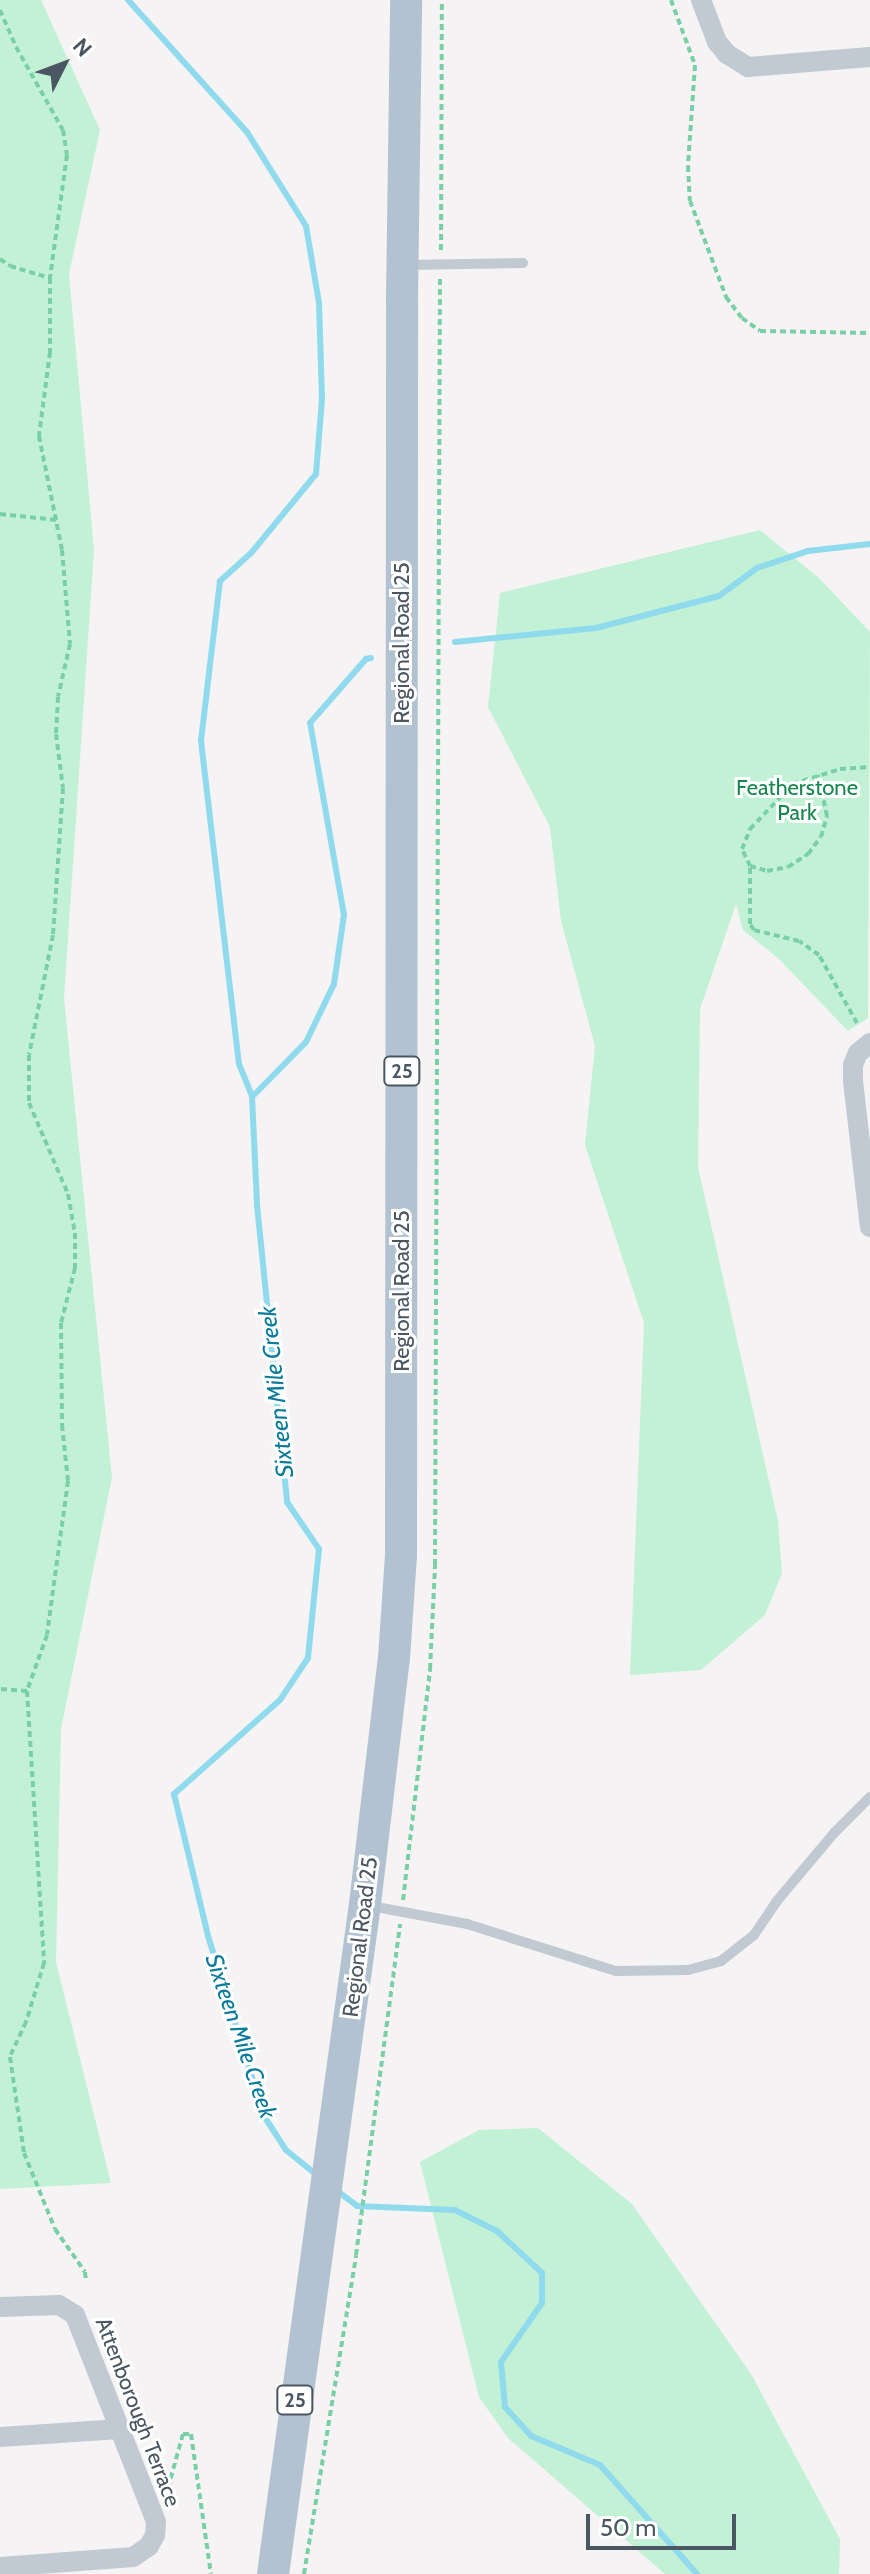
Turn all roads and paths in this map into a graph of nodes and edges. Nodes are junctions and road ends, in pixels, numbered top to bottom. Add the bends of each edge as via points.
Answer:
1 (406, 0) edge
2 (442, 0) edge
3 (671, 0) edge
4 (701, 0) edge
5 (0, 10) edge
6 (2, 21) edge
7 (870, 57) edge
8 (0, 259) edge
9 (523, 263) dead end
10 (403, 265) junction
11 (440, 266) junction
12 (50, 278) junction
13 (870, 333) edge
14 (0, 514) edge
15 (57, 520) junction
16 (870, 767) edge
17 (818, 775) junction
18 (750, 866) junction
19 (857, 1023) dead end
20 (870, 1043) edge
21 (870, 1227) edge
22 (0, 1689) edge
23 (27, 1691) junction
24 (870, 1797) edge
25 (365, 1904) junction
26 (402, 1911) junction
27 (86, 2281) dead end
28 (0, 2307) edge
29 (120, 2429) junction
30 (0, 2437) edge
31 (168, 2488) dead end
32 (0, 2567) edge
33 (211, 2574) edge
34 (273, 2574) edge
35 (304, 2574) edge

1 - 10 main road, Regional Road 25 / 25
2 - 11 path
3 - 13 path via 695,65 690,201 726,297 760,331
4 - 7 street via 717,42 748,67
5 - 6 path
6 - 12 path via 66,142
8 - 12 path
9 - 11 lane
10 - 11 lane
10 - 25 main road, Regional Road 25 / 25 via 401,1554
11 - 26 path via 435,1565 430,1669
12 - 15 path via 50,352 39,436
14 - 15 path
15 - 23 path via 70,644 58,697 56,734 63,788 53,935 29,1055 29,1103 68,1194 75,1268 61,1323 68,1481 47,1635
16 - 17 path
17 - 18 path via 793,784 750,829 742,849
17 - 18 path via 827,816 821,837 788,867 767,871
18 - 19 path via 754,930 799,941 819,955
20 - 21 street via 858,1053 853,1081
22 - 23 path
23 - 27 path via 44,1963 10,2057 28,2164 55,2229
24 - 26 lane via 825,1843 754,1935 721,1961 688,1970 616,1971 467,1924
25 - 26 lane
25 - 34 main road, Regional Road 25 / 25
26 - 35 path via 356,2255
28 - 29 street, Attenborough Terrace via 59,2305 75,2315
29 - 30 street
29 - 32 street, Attenborough Terrace via 153,2509 155,2535 149,2546 123,2560
31 - 33 path via 183,2434 191,2434

